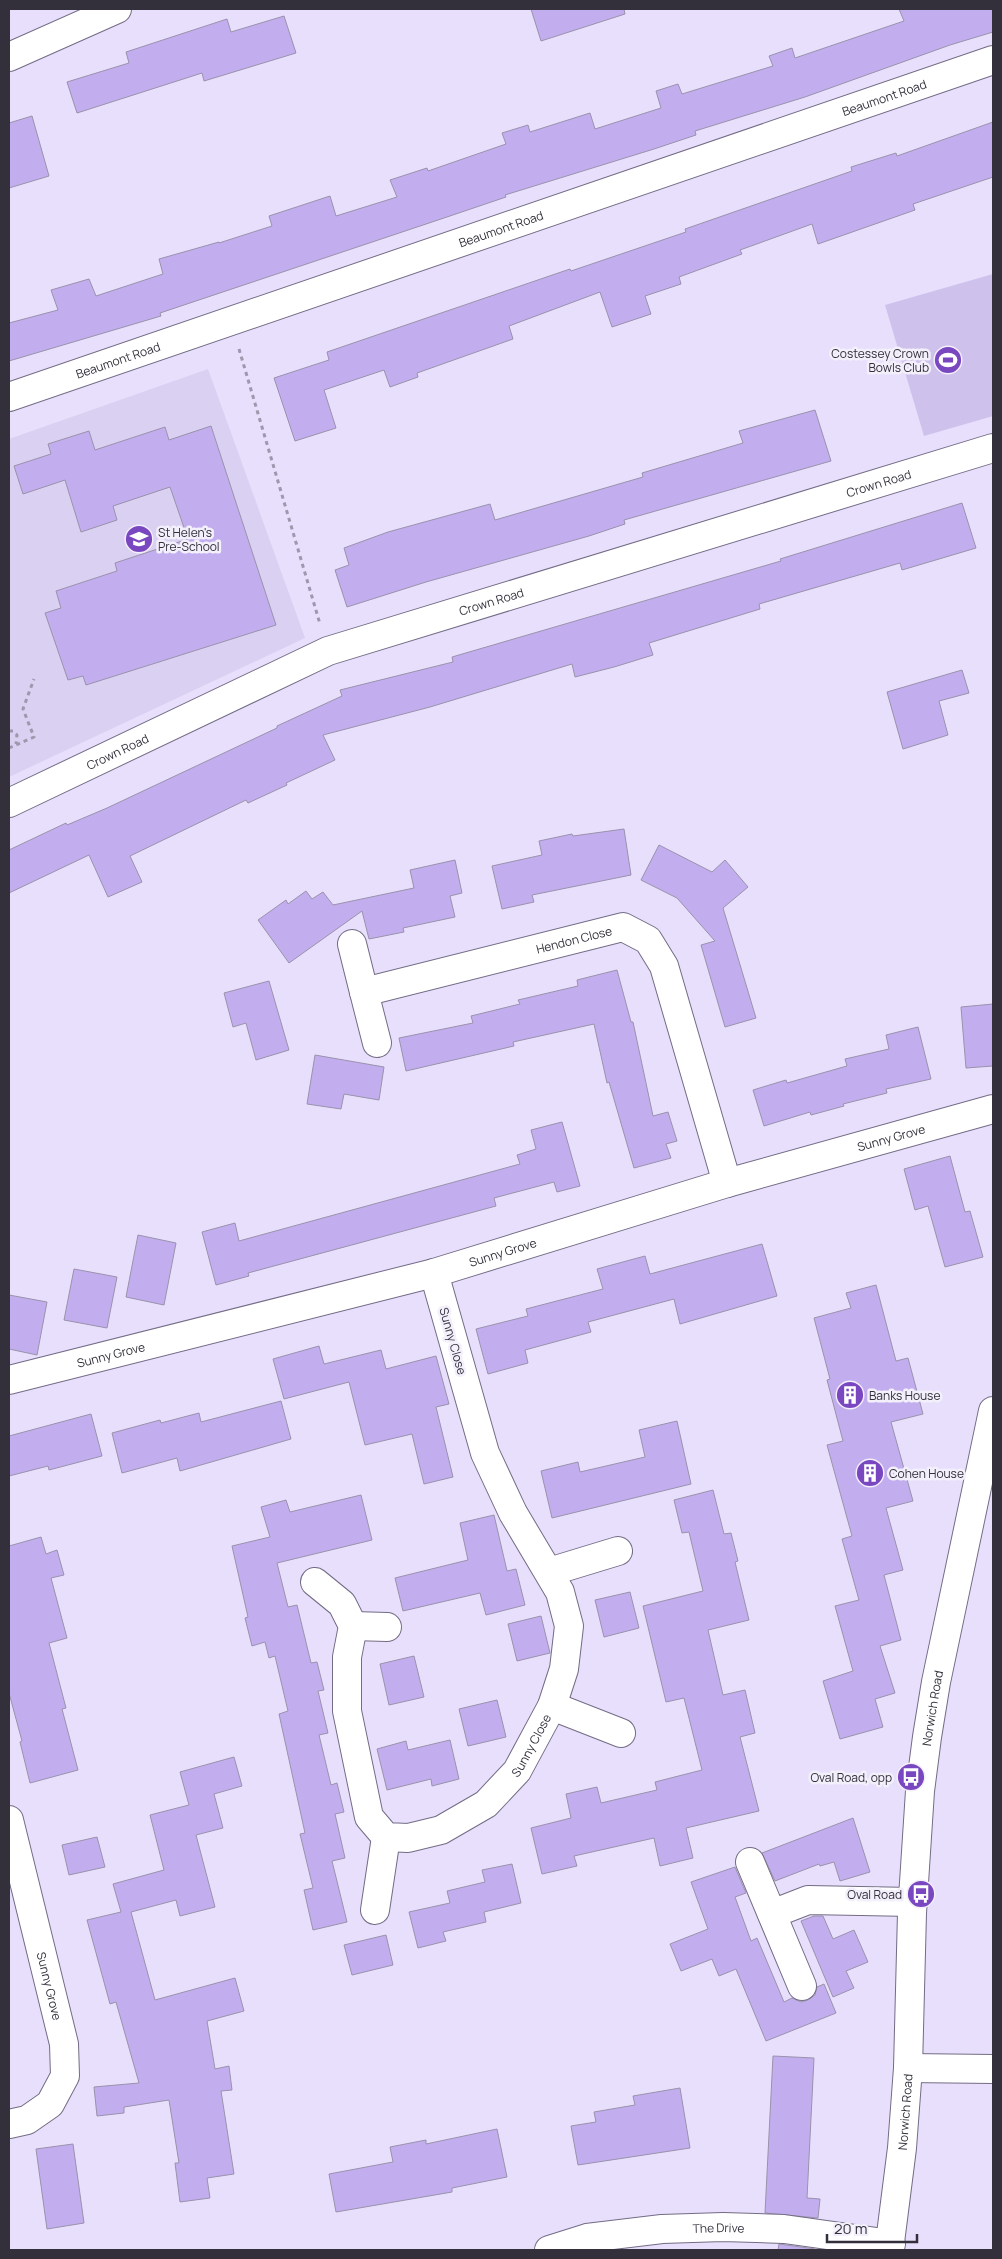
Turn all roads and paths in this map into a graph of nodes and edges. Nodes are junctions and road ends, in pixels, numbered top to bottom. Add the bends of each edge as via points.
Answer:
1 (116, 9) edge
2 (9, 57) edge
3 (993, 60) edge
4 (231, 322) junction
5 (9, 397) edge
6 (993, 448) edge
7 (328, 651) junction
8 (34, 679) dead end
9 (9, 731) edge
10 (16, 745) junction
11 (9, 748) edge
12 (9, 803) edge
13 (352, 944) dead end
14 (364, 992) junction
15 (376, 1043) dead end
16 (993, 1109) edge
17 (727, 1183) junction
18 (434, 1273) junction
19 (9, 1380) edge
20 (993, 1412) edge
21 (618, 1551) dead end
22 (550, 1572) junction
23 (315, 1582) dead end
24 (353, 1626) junction
25 (388, 1627) dead end
26 (552, 1706) junction
27 (621, 1733) dead end
28 (9, 1820) edge
29 (386, 1837) junction
30 (750, 1862) dead end
31 (913, 1902) junction
32 (375, 1910) dead end
33 (772, 1914) junction
34 (802, 1986) dead end
35 (908, 2068) junction
36 (993, 2069) edge
37 (9, 2124) edge
38 (890, 2247) edge
39 (549, 2250) edge

1 - 2 street
3 - 4 street, Beaumont Road
4 - 5 street, Beaumont Road
4 - 7 path
6 - 7 street, Crown Road
7 - 12 street, Crown Road
8 - 10 path via 23,708 34,737
9 - 10 path via 17,735
10 - 11 path
13 - 14 street
14 - 15 street
14 - 17 street, Hendon Close via 623,927 648,940 664,966
16 - 17 street, Sunny Grove
17 - 18 street, Sunny Grove
18 - 19 street, Sunny Grove
18 - 22 street, Sunny Close via 485,1453 513,1513
20 - 31 street, Norwich Road via 926,1737
21 - 22 street
22 - 26 street, Sunny Close via 560,1592 569,1626 564,1669
23 - 24 street via 342,1604
24 - 25 street
24 - 29 street via 348,1657 347,1711 369,1817
26 - 27 street
26 - 29 street, Sunny Close via 517,1771 486,1804 440,1830 408,1838
28 - 37 street, Sunny Grove via 64,2044 65,2076 50,2104 27,2120
29 - 32 street
30 - 33 street
31 - 33 street via 808,1900
31 - 35 street, Norwich Road
33 - 34 street
35 - 36 street
35 - 38 street, Norwich Road
38 - 39 street, The Drive via 784,2228 723,2226 587,2238

